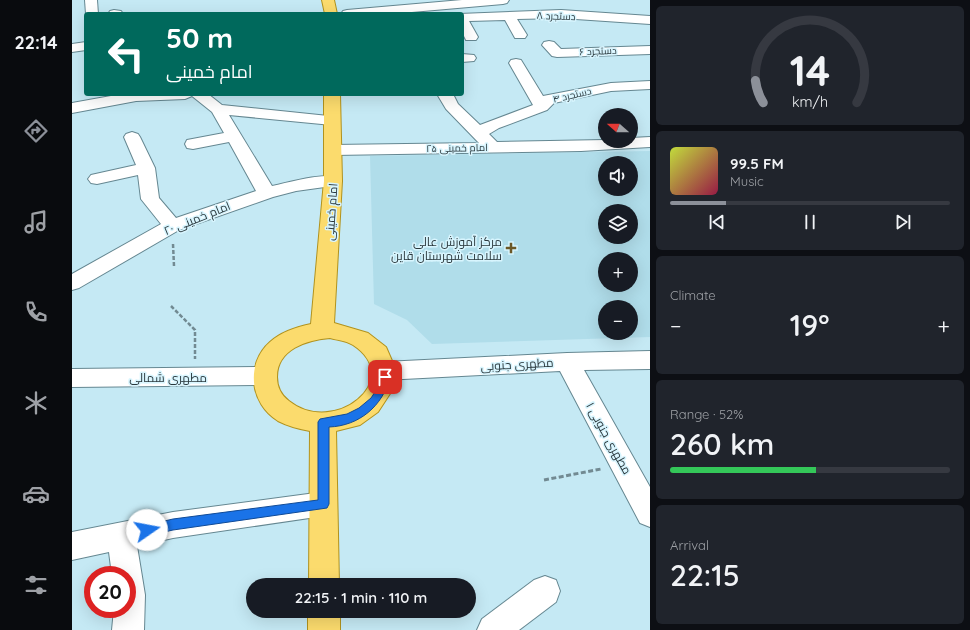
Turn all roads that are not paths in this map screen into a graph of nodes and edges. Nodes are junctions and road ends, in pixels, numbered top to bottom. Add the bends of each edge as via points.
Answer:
1 (91, 0) edge
2 (328, 0) edge
3 (496, 0) edge
4 (566, 0) edge
5 (457, 10) edge
6 (92, 12) edge
7 (331, 12) edge
8 (384, 12) edge
9 (509, 16) junction
10 (464, 18) edge
11 (650, 20) edge
12 (464, 22) edge
13 (584, 22) junction
14 (520, 35) dead end
15 (471, 37) dead end
16 (549, 45) dead end
17 (84, 46) edge
18 (72, 48) edge
19 (650, 50) edge
20 (516, 63) dead end
21 (650, 84) edge
22 (130, 96) edge
23 (203, 96) edge
24 (332, 96) edge
25 (445, 96) edge
26 (542, 107) junction
27 (72, 108) edge
28 (218, 109) junction
29 (332, 120) junction
30 (478, 133) junction
31 (234, 136) junction
32 (132, 137) dead end
33 (650, 142) edge
34 (193, 144) dead end
35 (494, 148) junction
36 (333, 150) junction
37 (146, 168) junction
38 (97, 179) dead end
39 (333, 181) junction
40 (267, 193) junction
41 (172, 226) junction
42 (72, 283) edge
43 (322, 330) junction
44 (650, 360) edge
45 (567, 362) junction
46 (384, 371) junction
47 (265, 376) junction
48 (72, 378) edge
49 (323, 422) junction
50 (323, 504) junction
51 (650, 514) edge
52 (121, 536) junction
53 (72, 546) edge
54 (126, 566) edge
55 (324, 578) edge
56 (545, 590) dead end
57 (129, 618) edge
58 (324, 618) edge
59 (128, 630) edge
60 (324, 630) edge
61 (493, 630) edge

1 - 6 street
2 - 7 main road
3 - 5 street
4 - 13 street
5 - 8 street
9 - 10 street, دستجرد ۸
9 - 13 street, دستجرد ۸ via 561,14
9 - 14 street
11 - 13 street, دستجرد ۸
12 - 15 street
16 - 19 street, دستجرد ۶ via 557,52
17 - 18 street
20 - 26 street
21 - 26 street, دستجرد ۴ via 611,87 550,100
22 - 27 street
23 - 28 street
24 - 29 main road, امام خمینی
25 - 30 street via 451,106
26 - 30 street, دستجرد ۴
28 - 29 street
28 - 31 street
29 - 36 main road, امام خمینی
30 - 35 street
31 - 34 street
31 - 40 street
32 - 37 street
33 - 35 street, امام خمینی ۲۵
35 - 36 street, امام خمینی ۲۵
36 - 39 main road, امام خمینی
37 - 38 street
37 - 41 street via 150,199
39 - 40 street, امام خمینی ۲۰
39 - 43 main road, امام خمینی
40 - 41 street, امام خمینی ۲۰
41 - 42 street, امام خمینی ۲۰
43 - 46 main road via 345,332 370,344 384,365
43 - 47 main road via 301,334 278,348 270,358
44 - 45 street, مطهری جنوبی
45 - 46 street, مطهری جنوبی
45 - 51 street, مطهری جنوبی ۱
46 - 49 main road via 382,390 369,406 349,418
47 - 48 street, مطهری شمالی
47 - 49 main road via 268,394 280,409 300,419
49 - 50 main road
50 - 52 street via 173,525
50 - 55 main road
52 - 53 street
52 - 54 street
56 - 61 street
57 - 59 street
58 - 60 main road

